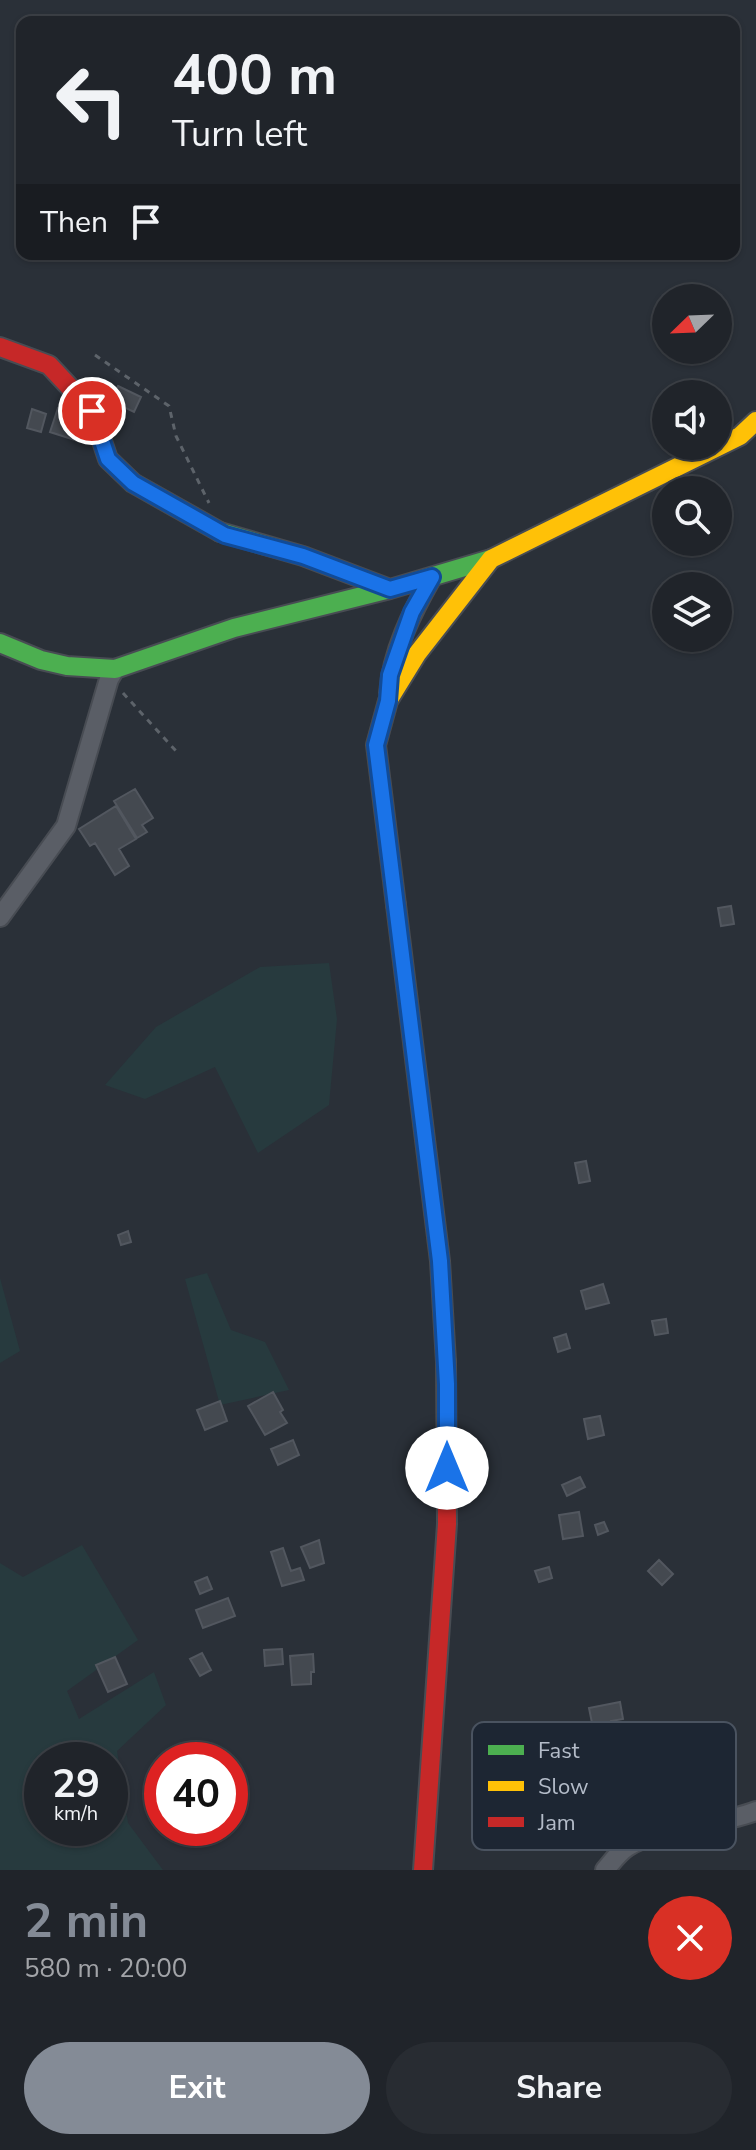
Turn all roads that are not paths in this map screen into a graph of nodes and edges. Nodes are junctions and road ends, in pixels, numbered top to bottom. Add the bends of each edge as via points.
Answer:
1 (0, 347) edge
2 (756, 421) edge
3 (491, 559) junction
4 (432, 577) junction
5 (390, 589) junction
6 (0, 643) edge
7 (112, 674) junction
8 (388, 701) junction
9 (0, 917) edge
10 (756, 1811) edge
11 (736, 1818) edge
12 (624, 1850) edge
13 (423, 1870) edge
14 (605, 1870) edge

1 - 5 street via 49,365 92,411 108,459 133,483 225,535 303,556
2 - 3 street via 740,436
3 - 4 street
3 - 8 street via 417,654
4 - 5 street
4 - 8 street via 408,624 390,675
5 - 7 street via 234,628
6 - 7 street via 41,660
7 - 9 street via 66,826
8 - 13 street via 376,745 440,1261 447,1384 447,1524
10 - 11 street
12 - 14 street

